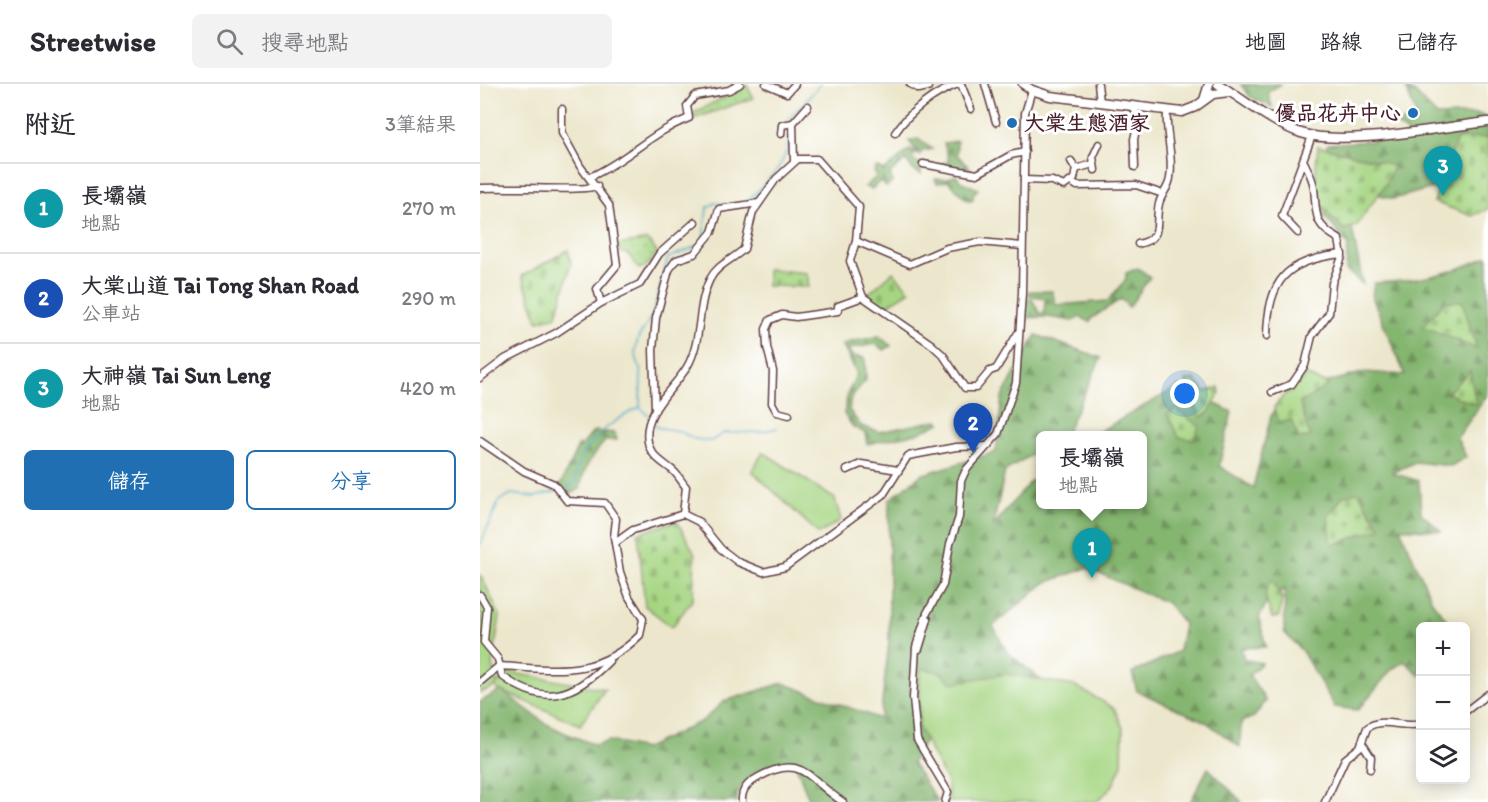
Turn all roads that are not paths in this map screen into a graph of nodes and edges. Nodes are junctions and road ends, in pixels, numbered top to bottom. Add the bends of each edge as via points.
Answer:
1 (740, 84) edge
2 (766, 84) edge
3 (795, 84) edge
4 (910, 84) edge
5 (959, 84) edge
6 (985, 84) edge
7 (1023, 84) edge
8 (1098, 84) edge
9 (1209, 84) edge
10 (1218, 84) edge
11 (1230, 84) edge
12 (927, 86) edge
13 (1032, 90) junction
14 (1236, 94) junction
15 (934, 97) junction
16 (1203, 100) junction
17 (1100, 102) junction
18 (808, 106) dead end
19 (1134, 107) junction
20 (562, 109) dead end
21 (971, 109) dead end
22 (1167, 112) junction
23 (789, 122) junction
24 (996, 122) dead end
25 (1488, 122) edge
26 (895, 133) dead end
27 (781, 134) dead end
28 (1312, 136) junction
29 (1100, 144) dead end
30 (1025, 152) junction
31 (794, 161) junction
32 (1071, 161) dead end
33 (1304, 162) junction
34 (923, 164) dead end
35 (1135, 167) dead end
36 (1076, 168) junction
37 (590, 177) junction
38 (1024, 180) junction
39 (1071, 182) junction
40 (597, 186) junction
41 (480, 188) edge
42 (1163, 194) junction
43 (759, 204) junction
44 (695, 222) dead end
45 (1298, 232) dead end
46 (856, 241) junction
47 (1138, 244) dead end
48 (1022, 246) junction
49 (1342, 254) junction
50 (862, 297) junction
51 (602, 303) junction
52 (1018, 333) junction
53 (1267, 336) dead end
54 (480, 378) edge
55 (1272, 392) dead end
56 (655, 412) junction
57 (789, 415) dead end
58 (480, 441) edge
59 (974, 445) junction
60 (988, 446) junction
61 (980, 455) junction
62 (847, 470) dead end
63 (898, 470) junction
64 (683, 514) junction
65 (615, 543) junction
66 (480, 595) edge
67 (609, 661) junction
68 (499, 666) junction
69 (480, 682) edge
70 (1488, 694) edge
71 (1470, 708) edge
72 (1416, 725) edge
73 (1362, 743) junction
74 (1370, 769) dead end
75 (742, 802) edge
76 (843, 802) edge
77 (945, 802) edge
78 (1325, 802) edge

1 - 37 street via 695,96 687,106 689,118 660,129 634,152
2 - 3 street via 787,93
4 - 12 street via 919,89
5 - 15 street
5 - 21 street
6 - 24 street
7 - 13 street
8 - 17 street
9 - 16 street
10 - 14 street
11 - 14 street
12 - 15 street
13 - 17 street
13 - 30 street via 1026,104
14 - 16 street via 1220,92
14 - 28 street via 1283,125
15 - 26 street
16 - 22 street via 1188,110
17 - 19 street
18 - 23 street
19 - 22 street
19 - 35 street via 1138,122
20 - 37 street via 562,133
22 - 42 street via 1171,168
23 - 27 street
23 - 31 street
25 - 28 street via 1361,136
28 - 33 street
29 - 36 street via 1093,154 1094,167
30 - 34 street via 1011,155 977,174
30 - 38 street
31 - 43 street
31 - 46 street via 802,157 817,159 859,207
32 - 36 street
33 - 45 street via 1282,216
33 - 49 street via 1314,188 1315,214 1321,226 1339,239
36 - 39 street
37 - 40 street
38 - 39 street via 1052,181 1061,186
38 - 48 street
39 - 42 street via 1077,186 1136,186
40 - 41 street via 591,190
40 - 51 street via 609,205 617,265 597,290
42 - 47 street via 1156,235 1149,242
43 - 56 street via 753,212 744,249 719,267 710,280 689,362
43 - 56 street via 719,209 706,240 694,254 676,260 669,270 656,318
44 - 51 street via 659,254 640,284
46 - 48 street via 910,264 946,248 980,242
46 - 50 street via 850,261
48 - 52 street
49 - 53 street via 1316,257 1283,274 1269,306
49 - 55 street via 1332,283 1329,313 1312,336 1305,366 1292,384
50 - 52 street via 931,344 964,388 970,390 996,369
50 - 57 street via 838,306 838,311 782,315 770,320 766,329 772,403 777,412
51 - 54 street via 505,359
52 - 60 street via 1016,383 1010,407
56 - 64 street via 647,441 662,463 686,486
58 - 65 street via 524,471 554,484 567,501 603,501 616,519
59 - 60 street
59 - 61 street
59 - 63 street via 908,456
60 - 61 street
61 - 77 street via 961,481 959,517 943,585 932,603 917,659 913,698 917,740 948,792
62 - 63 street via 861,464
63 - 64 street via 882,495 826,538 785,567 763,572 738,562 721,549 699,522
64 - 65 street via 633,530
65 - 67 street via 628,597 643,619 640,636
66 - 68 street via 487,607 484,642 496,655
67 - 68 street via 570,669
67 - 68 street via 593,678 548,697 522,691 502,676
68 - 69 street
70 - 71 street
72 - 73 street via 1399,722 1371,725 1363,732
73 - 74 street via 1371,757
73 - 78 street via 1346,759
75 - 76 street via 747,785 789,766 804,770

